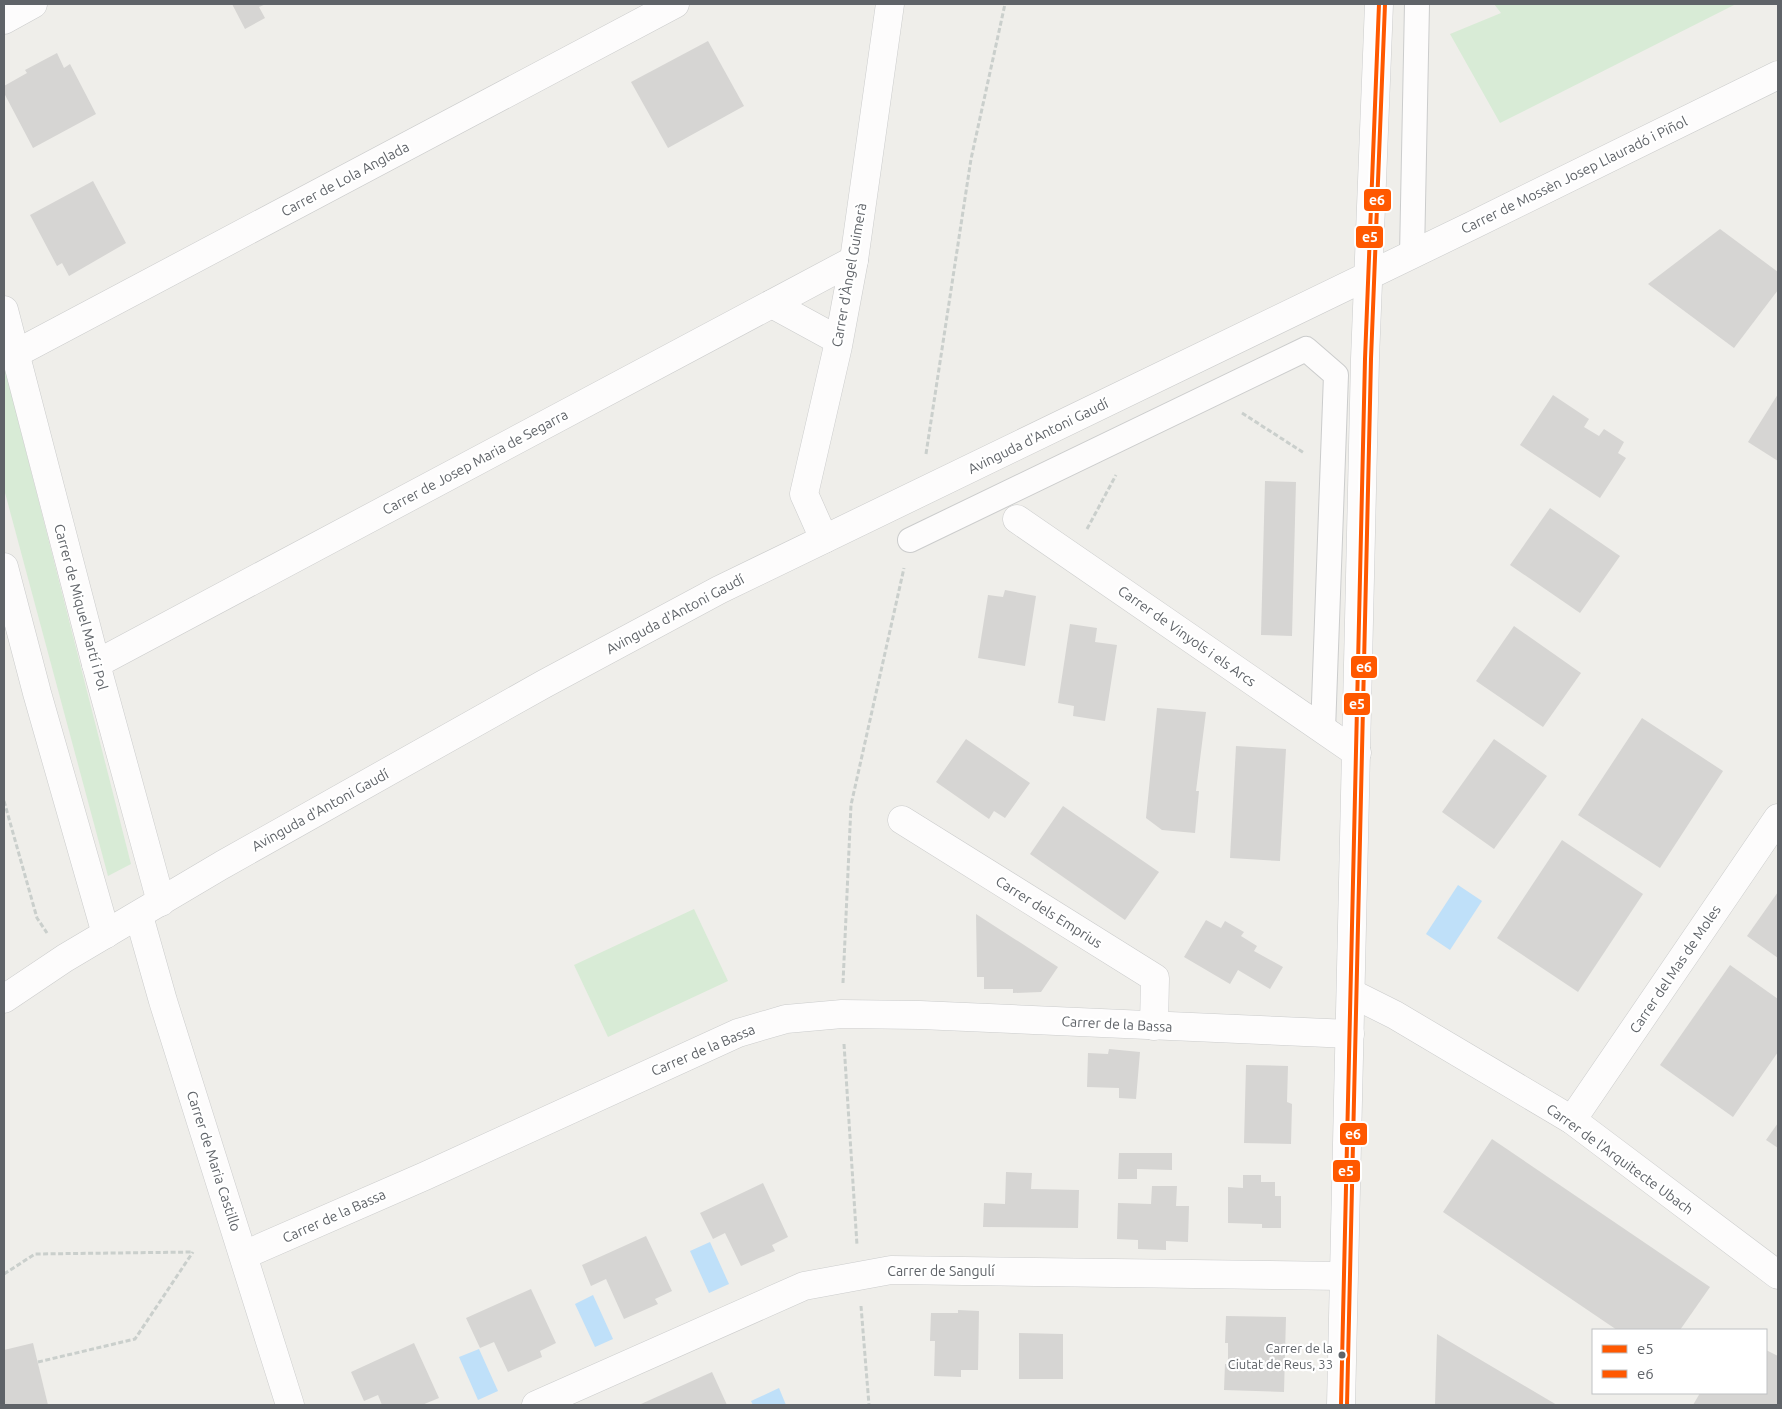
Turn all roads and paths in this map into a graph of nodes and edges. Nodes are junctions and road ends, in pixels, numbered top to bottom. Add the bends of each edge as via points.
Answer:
1 (33, 4) edge
2 (675, 4) edge
3 (890, 4) edge
4 (1005, 4) edge
5 (1378, 4) edge
6 (1417, 4) edge
7 (4, 20) edge
8 (1778, 75) edge
9 (1412, 255) junction
10 (854, 260) junction
11 (1370, 275) junction
12 (772, 304) junction
13 (4, 310) edge
14 (838, 340) junction
15 (15, 354) junction
16 (1212, 394) junction
17 (1119, 470) dead end
18 (1332, 471) junction
19 (920, 493) junction
20 (1017, 519) dead end
21 (824, 539) junction
22 (910, 540) joint
23 (1072, 556) junction
24 (4, 567) edge
25 (96, 664) junction
26 (1323, 730) junction
27 (1357, 753) junction
28 (4, 801) edge
29 (1778, 818) edge
30 (902, 820) dead end
31 (150, 909) junction
32 (106, 934) junction
33 (65, 958) junction
34 (1351, 993) junction
35 (4, 999) edge
36 (842, 1014) junction
37 (1154, 1026) junction
38 (1350, 1034) junction
39 (1572, 1120) junction
40 (244, 1255) junction
41 (4, 1274) edge
42 (1778, 1275) edge
43 (859, 1276) junction
44 (1343, 1276) junction
45 (38, 1362) dead end
46 (290, 1405) edge
47 (536, 1405) edge
48 (869, 1405) edge
49 (1341, 1405) edge

1 - 7 street
2 - 15 street, Carrer de Lola Anglada
3 - 10 street, Carrer d'Àngel Guimerà
4 - 19 path via 971,159
5 - 11 street
6 - 9 street
8 - 9 street, Carrer de Mossèn Josep Llauradó i Piñol
9 - 11 street, Carrer de Mossèn Josep Llauradó i Piñol
10 - 12 street, Carrer de Josep Maria de Segarra
10 - 14 street, Carrer d'Àngel Guimerà
11 - 19 street, Avinguda d'Antoni Gaudí
11 - 27 street via 1365,359
12 - 14 street
12 - 25 street, Carrer de Josep Maria de Segarra
13 - 15 street, Carrer de Miquel Martí i Pol
14 - 21 street, Carrer d'Àngel Guimerà via 804,494
15 - 25 street, Carrer de Miquel Martí i Pol
16 - 18 path
16 - 18 street via 1306,349 1336,375
16 - 22 street
17 - 23 path
18 - 26 street
19 - 21 street, Avinguda d'Antoni Gaudí
20 - 23 street, Carrer de Vinyols i els Arcs
21 - 31 street, Avinguda d'Antoni Gaudí via 720,590 544,684 222,865
22 - 36 path via 852,805
23 - 26 street, Carrer de Vinyols i els Arcs
24 - 32 street
25 - 31 street, Carrer de Miquel Martí i Pol
26 - 27 street, Carrer de Vinyols i els Arcs
27 - 34 street
28 - 33 path via 36,918
29 - 39 street, Carrer del Mas de Moles
30 - 37 street, Carrer dels Emprius via 1155,978
31 - 32 street, Avinguda d'Antoni Gaudí
31 - 40 street, Carrer de Maria Castillo via 163,1001
32 - 33 street, Avinguda d'Antoni Gaudí
33 - 35 street, Avinguda d'Antoni Gaudí
34 - 38 street
34 - 39 street, Carrer de l'Arquitecte Ubach via 1395,1015
36 - 37 street, Carrer de la Bassa
36 - 40 street, Carrer de la Bassa via 786,1019 738,1032
36 - 43 path
37 - 38 street, Carrer de la Bassa
38 - 44 street
39 - 42 street, Carrer de l'Arquitecte Ubach
40 - 46 street, Carrer de Maria Castillo
41 - 45 path via 35,1254 193,1252 135,1339
43 - 44 street, Carrer de Sangulí via 891,1270
43 - 47 street, Carrer de Sangulí via 804,1286
43 - 48 path
44 - 49 street

